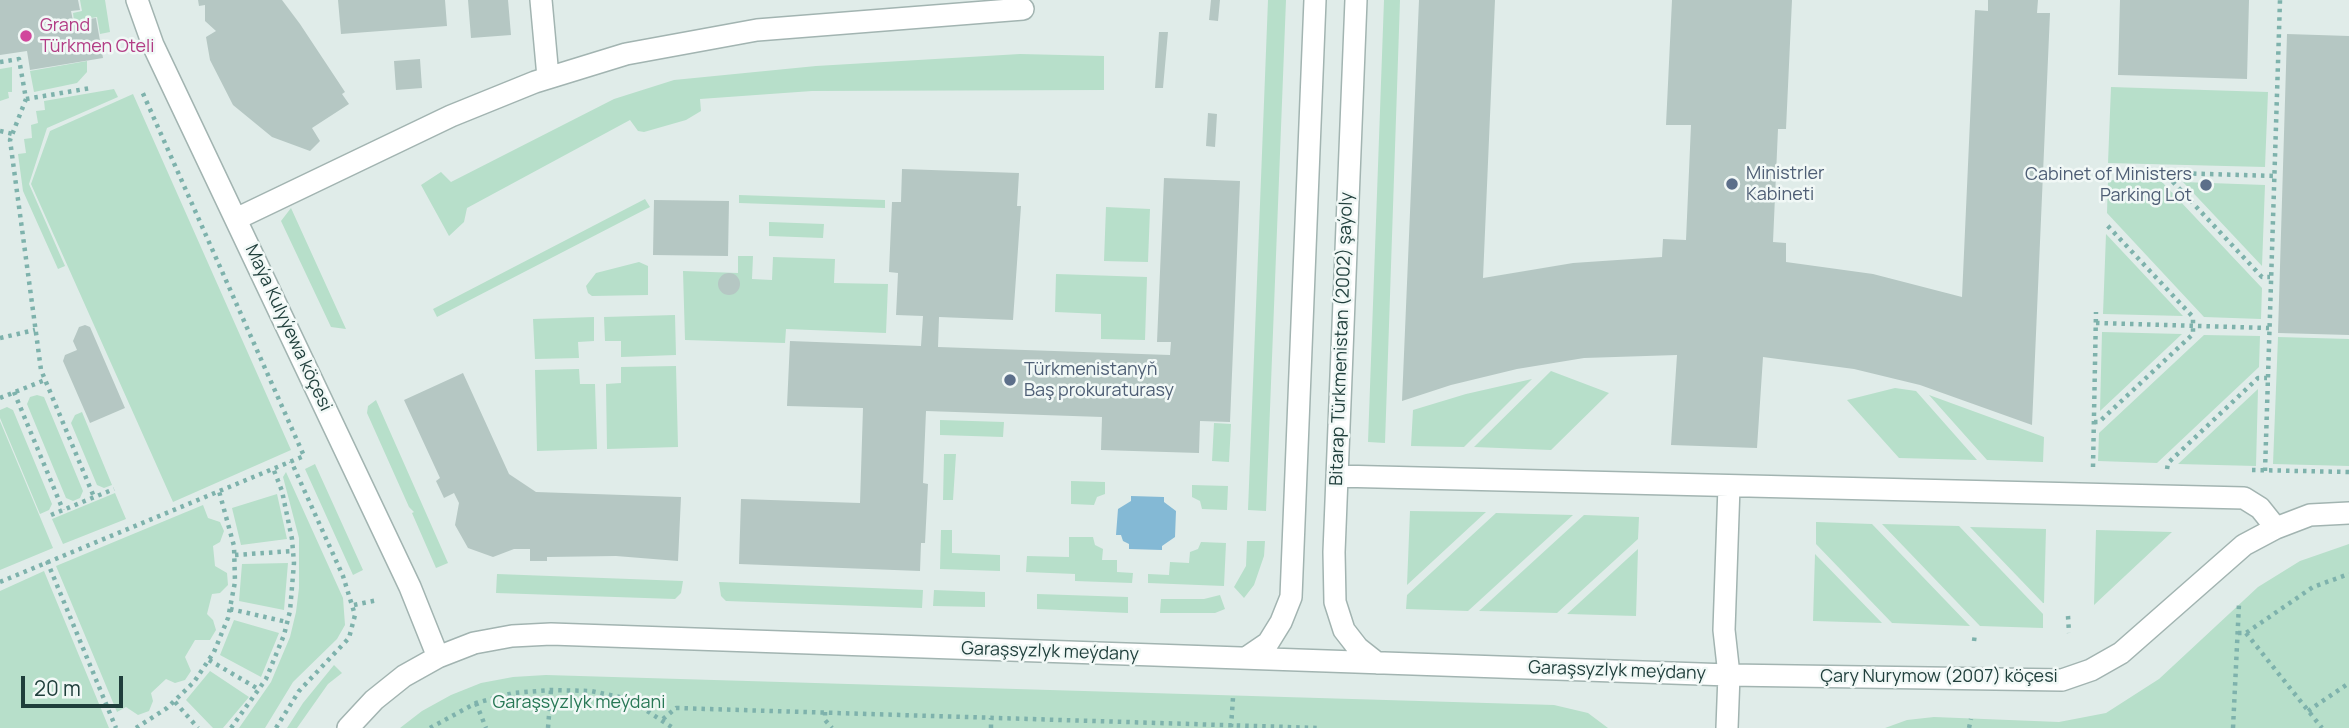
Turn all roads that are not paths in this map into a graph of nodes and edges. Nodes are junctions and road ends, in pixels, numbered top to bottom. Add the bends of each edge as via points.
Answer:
1 (137, 0) edge
2 (541, 0) edge
3 (1315, 0) edge
4 (1356, 0) edge
5 (933, 8) edge
6 (1023, 9) dead end
7 (548, 78) junction
8 (236, 219) junction
9 (1337, 476) junction
10 (1729, 486) junction
11 (2349, 513) edge
12 (2276, 528) junction
13 (438, 657) junction
14 (1246, 659) junction
15 (1377, 663) junction
16 (1729, 675) junction
17 (348, 728) edge
18 (1727, 728) edge

1 - 8 street, Maýa Kulyýewa köçesi via 153,45
2 - 7 street
3 - 14 street via 1291,597 1268,643
4 - 9 street, Bitarap Türkmenistan (2002) şaýoly
5 - 6 street
5 - 7 street via 757,30 626,54
7 - 8 street via 396,140
8 - 13 street, Maýa Kulyýewa köçesi via 410,587
9 - 10 street
9 - 15 street, Bitarap Türkmenistan (2002) şaýoly via 1335,602 1344,630
10 - 12 street via 2244,498 2260,508
10 - 16 street via 1724,630
11 - 12 street, Çary Nurymow (2007) köçesi via 2310,515
12 - 16 street, Çary Nurymow (2007) köçesi via 2244,545 2121,653 2062,680
13 - 14 street, Garaşsyzlyk meýdany via 474,643 551,634
13 - 17 street, Garaşsyzlyk meýdany via 404,676
14 - 15 street, Garaşsyzlyk meýdany
15 - 16 street, Garaşsyzlyk meýdany
16 - 18 street, Garaşsyzlyk meýdany

